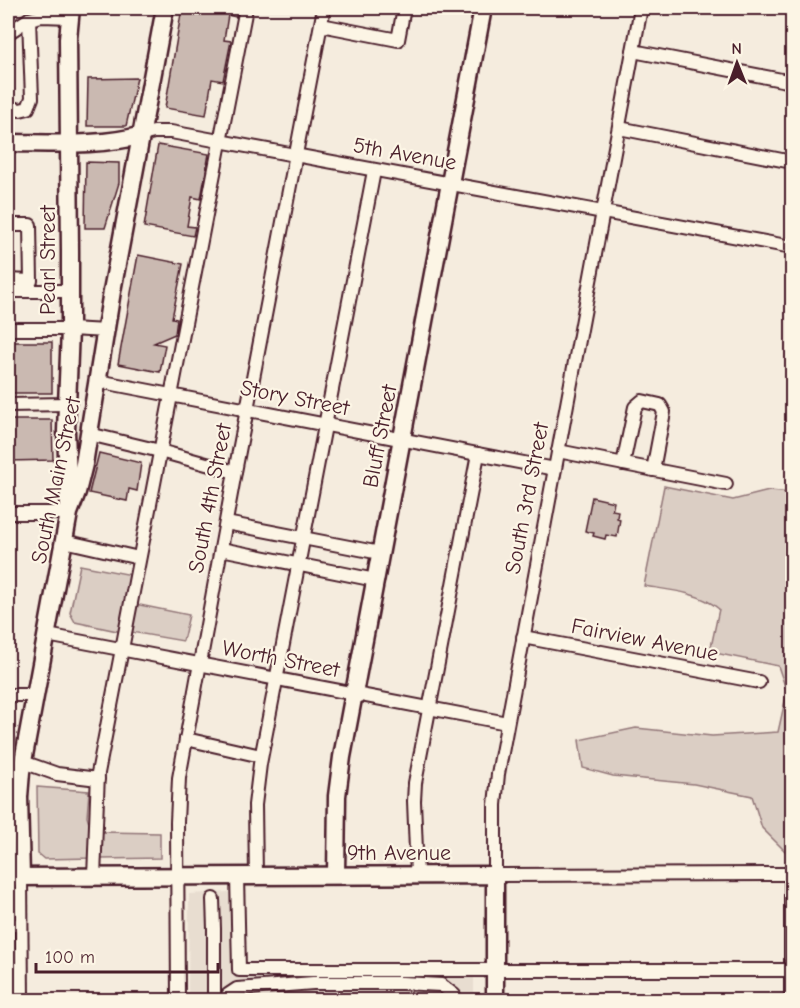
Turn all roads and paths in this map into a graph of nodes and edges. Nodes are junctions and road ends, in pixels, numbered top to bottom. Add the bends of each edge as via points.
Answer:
1 (165, 8) edge
2 (246, 8) edge
3 (324, 8) edge
4 (404, 8) edge
5 (483, 8) edge
6 (641, 8) edge
7 (70, 12) edge
8 (29, 18) junction
9 (321, 25) junction
10 (8, 33) edge
11 (633, 51) junction
12 (792, 82) edge
13 (8, 107) edge
14 (618, 128) junction
15 (142, 135) junction
16 (69, 142) junction
17 (220, 142) junction
18 (8, 143) edge
19 (296, 156) junction
20 (792, 162) edge
21 (374, 171) junction
22 (449, 185) junction
23 (603, 213) junction
24 (8, 225) edge
25 (792, 247) edge
26 (8, 280) edge
27 (8, 291) edge
28 (69, 291) junction
29 (8, 329) edge
30 (70, 329) junction
31 (106, 332) junction
32 (98, 381) junction
33 (170, 395) junction
34 (67, 404) junction
35 (8, 405) edge
36 (247, 409) junction
37 (325, 425) junction
38 (89, 434) junction
39 (402, 440) junction
40 (160, 451) junction
41 (558, 451) junction
42 (478, 454) junction
43 (623, 464) junction
44 (555, 469) junction
45 (653, 470) junction
46 (235, 472) junction
47 (726, 484) dead end
48 (8, 513) edge
49 (69, 513) junction
50 (226, 523) junction
51 (303, 538) junction
52 (64, 541) junction
53 (221, 549) junction
54 (380, 553) junction
55 (139, 558) junction
56 (298, 565) junction
57 (375, 580) junction
58 (47, 635) junction
59 (523, 638) junction
60 (122, 649) junction
61 (200, 664) junction
62 (276, 679) junction
63 (759, 682) dead end
64 (354, 694) junction
65 (8, 695) edge
66 (36, 695) junction
67 (429, 708) junction
68 (507, 723) junction
69 (186, 739) junction
70 (261, 756) junction
71 (23, 762) junction
72 (98, 779) junction
73 (495, 874) junction
74 (791, 874) edge
75 (336, 875) junction
76 (417, 875) junction
77 (178, 876) junction
78 (237, 876) junction
79 (256, 876) junction
80 (14, 877) edge
81 (94, 877) junction
82 (213, 899) dead end
83 (8, 925) edge
84 (21, 925) junction
85 (495, 970) junction
86 (791, 970) edge
87 (22, 1000) edge
88 (178, 1000) edge
89 (214, 1000) edge
90 (225, 1000) edge
91 (455, 1000) edge
92 (495, 1000) edge
93 (791, 1000) edge

1 - 15 main road, South Main Street
2 - 17 street
3 - 9 street, South 4th Street
4 - 9 street via 398,39
5 - 22 main road, Bluff Street
6 - 11 street, South 3rd Street
7 - 8 street
7 - 16 main road, Pearl Street
8 - 10 street
8 - 13 street via 32,98 28,108
9 - 19 street, South 4th Street
11 - 12 street
11 - 14 street, South 3rd Street
14 - 20 street
14 - 23 street, South 3rd Street
15 - 16 main road, 5th Avenue via 110,142
15 - 17 street, 5th Avenue via 171,132
15 - 31 main road, South Main Street
16 - 18 main road, 5th Avenue
16 - 28 main road, Pearl Street
17 - 19 street, 5th Avenue
17 - 33 street
19 - 21 street, 5th Avenue
19 - 36 street, South 4th Street
21 - 22 street, 5th Avenue
21 - 37 street
22 - 23 street, 5th Avenue
22 - 39 main road, Bluff Street
23 - 25 street, 5th Avenue
23 - 41 street, South 3rd Street
24 - 26 street via 30,225 32,281
27 - 28 street
28 - 30 main road, Pearl Street
29 - 30 street
30 - 31 street
30 - 34 main road, Pearl Street
31 - 32 main road, South Main Street
32 - 33 street, Story Street
32 - 38 main road, South Main Street
33 - 36 street, Story Street
33 - 40 street
34 - 35 street
34 - 49 main road, Pearl Street
36 - 37 street, Story Street
36 - 46 street, South 4th Street
37 - 39 street, Story Street
37 - 51 street
38 - 40 street
38 - 49 main road, South Main Street
39 - 42 street, Story Street
39 - 54 main road, Bluff Street
40 - 46 street
40 - 55 street
41 - 43 street
41 - 44 street, South 3rd Street
42 - 44 street, Story Street
42 - 67 street
43 - 45 street
43 - 45 street via 635,406 642,401 660,405 664,412
44 - 59 street, South 3rd Street
45 - 47 street
46 - 50 street, South 4th Street
48 - 49 street
49 - 52 main road, South Main Street
50 - 51 street
50 - 53 street, South 4th Street
51 - 54 street
51 - 56 street
52 - 55 street
52 - 58 main road, South Main Street
53 - 56 street
53 - 61 street, South 4th Street
54 - 57 main road, Bluff Street
55 - 60 street
56 - 57 street
56 - 62 street
57 - 64 main road, Bluff Street
58 - 60 street, Worth Street
58 - 66 main road, South Main Street
59 - 63 street, Fairview Avenue
59 - 68 street, South 3rd Street
60 - 61 street, Worth Street
60 - 72 street
61 - 62 street, Worth Street
61 - 69 street, South 4th Street
62 - 64 street, Worth Street
62 - 70 street
64 - 67 street, Worth Street
64 - 75 main road, Bluff Street via 338,788
65 - 66 street
66 - 71 main road, South Main Street
67 - 68 street, Worth Street
67 - 76 street via 415,783
68 - 73 street, South 3rd Street via 495,805
69 - 70 street
69 - 77 street, South 4th Street via 179,778
70 - 79 street via 255,805
71 - 72 street via 57,774
71 - 80 main road, South Main Street
72 - 81 street
73 - 74 street, 9th Avenue
73 - 76 main road, 9th Avenue
73 - 85 main road, South 3rd Street
74 - 86 street
75 - 76 main road, 9th Avenue
75 - 79 main road, 9th Avenue
77 - 78 main road, 9th Avenue
77 - 81 main road, 9th Avenue
77 - 88 street, South 4th Street
78 - 79 main road, 9th Avenue
78 - 85 street via 239,970
80 - 81 main road, 9th Avenue
80 - 84 street, South Main Street
82 - 89 street
83 - 84 street
84 - 87 street, South Main Street
85 - 86 street
85 - 92 main road, South 3rd Street
86 - 93 street
90 - 91 street via 237,989 314,983 441,985

